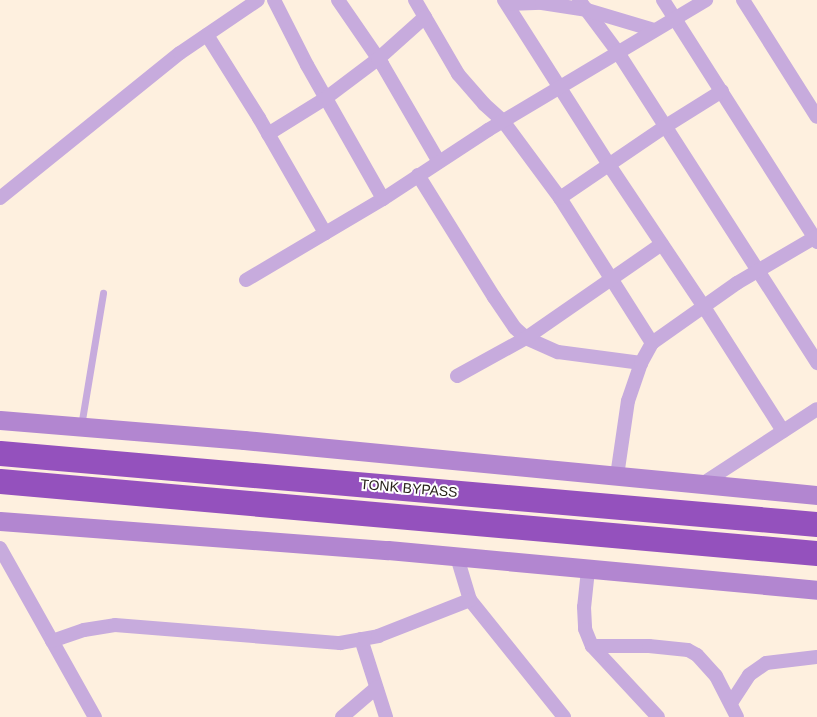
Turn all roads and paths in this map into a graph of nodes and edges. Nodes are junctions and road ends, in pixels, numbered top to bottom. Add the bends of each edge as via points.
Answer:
1 (258, 0) edge
2 (274, 0) edge
3 (338, 0) edge
4 (415, 0) edge
5 (663, 0) edge
6 (706, 0) edge
7 (743, 0) edge
8 (506, 2) edge
9 (583, 5) edge
10 (425, 17) junction
11 (675, 17) junction
12 (654, 30) junction
13 (207, 35) junction
14 (617, 51) junction
15 (378, 59) junction
16 (560, 86) junction
17 (722, 92) junction
18 (326, 98) junction
19 (817, 117) edge
20 (503, 121) junction
21 (666, 126) junction
22 (268, 134) junction
23 (439, 162) junction
24 (608, 165) junction
25 (418, 175) junction
26 (0, 198) edge
27 (560, 198) junction
28 (383, 199) junction
29 (325, 232) junction
30 (816, 239) edge
31 (662, 244) junction
32 (758, 271) junction
33 (246, 280) dead end
34 (612, 280) junction
35 (103, 293) dead end
36 (704, 307) junction
37 (526, 338) junction
38 (652, 343) junction
39 (641, 363) junction
40 (817, 363) edge
41 (457, 376) dead end
42 (817, 409) edge
43 (0, 420) edge
44 (81, 427) junction
45 (783, 431) junction
46 (0, 453) edge
47 (617, 476) junction
48 (0, 481) edge
49 (702, 484) junction
50 (817, 495) edge
51 (0, 521) edge
52 (817, 524) edge
53 (0, 548) edge
54 (817, 553) edge
55 (457, 557) junction
56 (588, 570) junction
57 (817, 590) edge
58 (470, 600) junction
59 (362, 639) junction
60 (52, 641) junction
61 (592, 646) junction
62 (817, 657) edge
63 (376, 688) junction
64 (731, 703) junction
65 (95, 717) edge
66 (342, 717) edge
67 (386, 717) edge
68 (564, 717) edge
69 (658, 717) edge
70 (737, 717) edge

1 - 13 street
2 - 18 street
3 - 15 street
4 - 10 street
5 - 11 street
6 - 11 street
7 - 19 street
8 - 9 street
8 - 16 street
9 - 12 street
9 - 14 street
10 - 15 street
10 - 20 street via 458,74
11 - 12 street
11 - 17 street
12 - 14 street
13 - 22 street
13 - 26 street via 180,53
14 - 16 street
14 - 21 street
15 - 18 street
15 - 23 street
16 - 20 street
16 - 24 street
17 - 21 street
17 - 30 street
18 - 22 street
18 - 28 street
20 - 23 street
20 - 27 street
21 - 24 street
21 - 32 street
22 - 29 street
23 - 25 street
24 - 27 street
24 - 31 street
25 - 28 street
25 - 37 street via 494,297 515,328
27 - 34 street
28 - 29 street
29 - 33 street
30 - 32 street
31 - 34 street
31 - 36 street
32 - 36 street
32 - 40 street
34 - 37 street
34 - 38 street
35 - 44 lane
36 - 38 street
36 - 45 street
37 - 39 street via 558,352
37 - 41 street
38 - 39 street
39 - 47 street via 628,400
42 - 45 street
43 - 44 street
44 - 47 street
45 - 49 street
46 - 52 highway, TONK BYPASS
47 - 49 street
48 - 54 highway
49 - 50 street
51 - 55 street
53 - 60 street
55 - 56 street
55 - 58 street
56 - 57 street
56 - 61 street via 585,629
58 - 59 street via 378,636
58 - 68 street
59 - 60 street via 340,644 114,626 84,630
59 - 63 street
60 - 65 street
61 - 64 street via 688,650 716,676
61 - 69 street
62 - 64 street via 766,663 749,675
63 - 66 street
63 - 67 street
64 - 70 street

